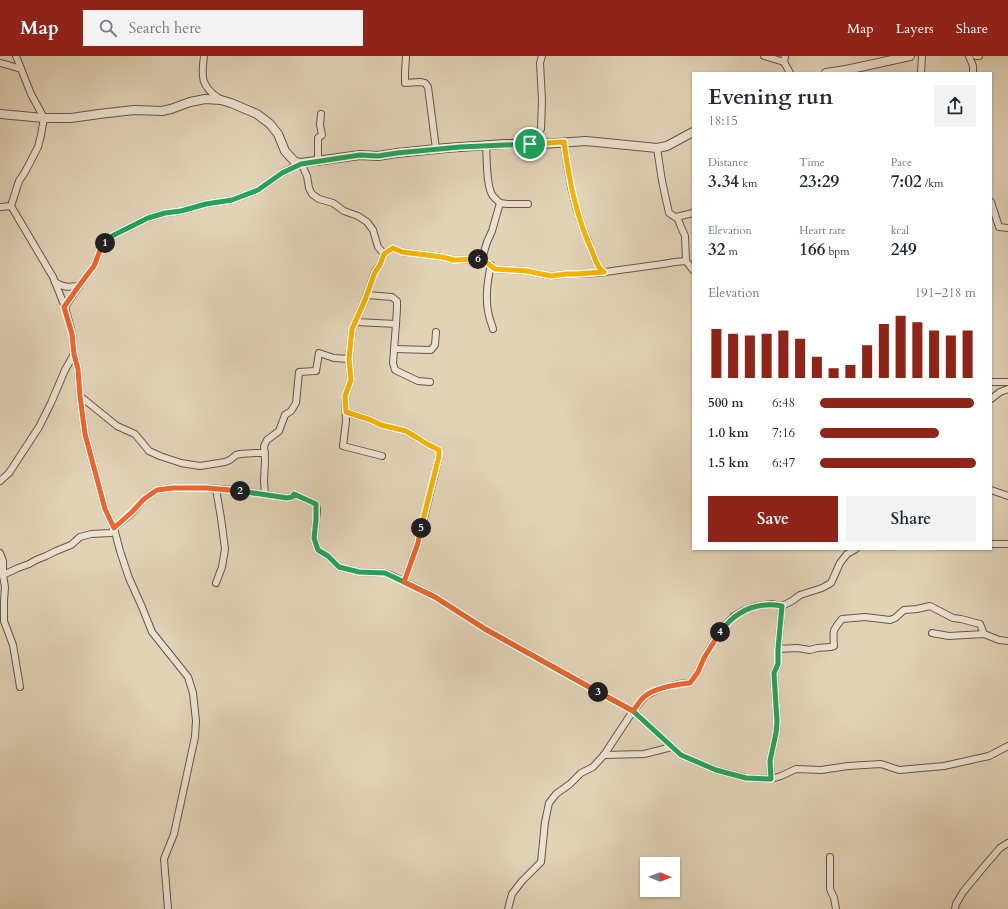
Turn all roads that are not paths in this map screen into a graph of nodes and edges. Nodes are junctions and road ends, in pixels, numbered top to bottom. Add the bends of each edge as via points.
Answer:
1 (16, 56) edge
2 (204, 56) edge
3 (406, 56) edge
4 (542, 56) edge
5 (764, 56) edge
6 (910, 56) edge
7 (922, 56) edge
8 (969, 56) edge
9 (784, 59) edge
10 (0, 64) edge
11 (21, 69) junction
12 (790, 72) edge
13 (847, 72) edge
14 (920, 72) edge
15 (973, 72) edge
16 (221, 100) junction
17 (0, 114) edge
18 (321, 114) dead end
19 (44, 118) junction
20 (692, 133) edge
21 (564, 142) junction
22 (530, 144) junction
23 (486, 145) junction
24 (657, 148) junction
25 (436, 149) junction
26 (318, 162) junction
27 (301, 164) junction
28 (500, 203) junction
29 (528, 204) dead end
30 (992, 205) edge
31 (11, 206) junction
32 (0, 207) edge
33 (692, 213) edge
34 (676, 217) junction
35 (1008, 228) edge
36 (384, 254) junction
37 (482, 259) junction
38 (686, 261) junction
39 (490, 265) junction
40 (692, 269) edge
41 (604, 272) junction
42 (55, 282) junction
43 (79, 286) junction
44 (367, 295) junction
45 (64, 307) junction
46 (356, 322) junction
47 (396, 324) junction
48 (493, 329) dead end
49 (436, 332) dead end
50 (394, 349) junction
51 (74, 354) junction
52 (349, 359) junction
53 (430, 382) dead end
54 (992, 382) edge
55 (1008, 382) edge
56 (1008, 389) edge
57 (80, 396) junction
58 (992, 398) edge
59 (346, 412) junction
60 (265, 453) junction
61 (382, 456) dead end
62 (0, 481) edge
63 (216, 489) junction
64 (992, 490) edge
65 (265, 495) junction
66 (1008, 496) edge
67 (114, 528) junction
68 (992, 544) edge
69 (1008, 544) edge
70 (854, 550) edge
71 (0, 553) edge
72 (3, 574) junction
73 (404, 582) junction
74 (216, 583) dead end
75 (782, 606) junction
76 (932, 633) dead end
77 (984, 634) junction
78 (1008, 641) edge
79 (778, 649) junction
80 (20, 687) dead end
81 (633, 711) junction
82 (1008, 746) edge
83 (672, 747) junction
84 (604, 755) junction
85 (771, 779) junction
86 (1008, 843) edge
87 (830, 857) dead end
88 (168, 909) edge
89 (508, 909) edge
90 (836, 909) edge
91 (954, 909) edge

1 - 11 street
2 - 16 street via 203,82 208,90
3 - 25 street via 405,83 420,82 428,87
4 - 22 street via 541,129
5 - 9 street
6 - 13 street
7 - 14 street
8 - 15 street
9 - 12 street
10 - 11 street
11 - 19 street
16 - 19 street via 205,99 162,111 134,110 72,118
16 - 27 street via 257,114 270,124 278,134 285,151 295,162
17 - 19 street
18 - 26 street via 322,135 318,138
19 - 31 street via 38,148 19,181
20 - 24 street via 667,146
21 - 22 street
21 - 24 street via 586,141
21 - 41 street via 568,173 579,219 597,264
22 - 23 street
23 - 25 street
23 - 28 street via 490,191
24 - 34 street via 669,213
25 - 26 street via 378,156 360,155
26 - 27 street
27 - 36 street via 312,194 367,222 373,230 378,247
27 - 43 street via 282,173 258,190 232,200 148,218 112,236 101,248 94,266
28 - 29 street
28 - 37 street
30 - 35 street via 999,227
31 - 32 street
31 - 42 street
33 - 34 street
34 - 38 street via 685,236
36 - 37 street via 393,248 402,252 454,260
36 - 44 street
37 - 39 street
38 - 40 street
38 - 41 street
39 - 41 street via 495,269 551,276
39 - 48 street via 487,299
42 - 43 street via 62,286
42 - 45 street
43 - 45 street
44 - 46 street
44 - 47 street via 392,297 397,301
45 - 51 street via 72,334
46 - 47 street
46 - 52 street via 352,329
47 - 50 street
49 - 50 street via 435,345 431,350
50 - 53 street via 392,362 395,370 418,381
51 - 57 street
51 - 62 street via 39,427 9,473
52 - 59 street via 351,380 345,396
52 - 60 street via 319,353 316,371 299,372 296,404 285,415 279,431 267,440 264,446
54 - 55 street
56 - 58 street
57 - 60 street via 117,426 135,434 149,451 181,463 200,466 225,462 240,454
57 - 67 street via 85,434 105,509
59 - 61 street via 343,446
59 - 73 street via 406,431 439,450 418,543
60 - 65 street
63 - 65 street
63 - 67 street via 157,490
63 - 74 street via 225,549
64 - 66 street
65 - 73 street via 287,498 294,494 316,504 314,538 318,550 339,567 359,572 385,573
67 - 72 street via 111,533 80,537 71,545
67 - 88 street via 129,578 152,632 188,677 194,693 195,737 174,834 164,859
68 - 69 street
70 - 75 street via 840,563 831,583 800,594
71 - 72 street
72 - 80 street via 4,620 13,645
73 - 81 street via 435,597 485,629
75 - 79 street
75 - 81 street via 756,606 734,616 720,631 690,683 659,689 645,696
76 - 77 street via 949,636
77 - 78 street
77 - 79 street via 980,624 953,618 930,606 904,610 890,620 866,617 842,619 833,631 834,646 831,647 810,650
79 - 85 street via 778,664 774,673 777,722 770,761
81 - 83 street
81 - 84 street
82 - 85 street via 989,756 944,766 899,770 881,764 820,770 796,769
83 - 84 street via 644,754
83 - 85 street via 681,755 716,770 746,778
84 - 89 street via 593,767 581,773 556,794 549,803 540,862 512,894
86 - 91 street via 1000,848 963,892
87 - 90 street via 830,889

